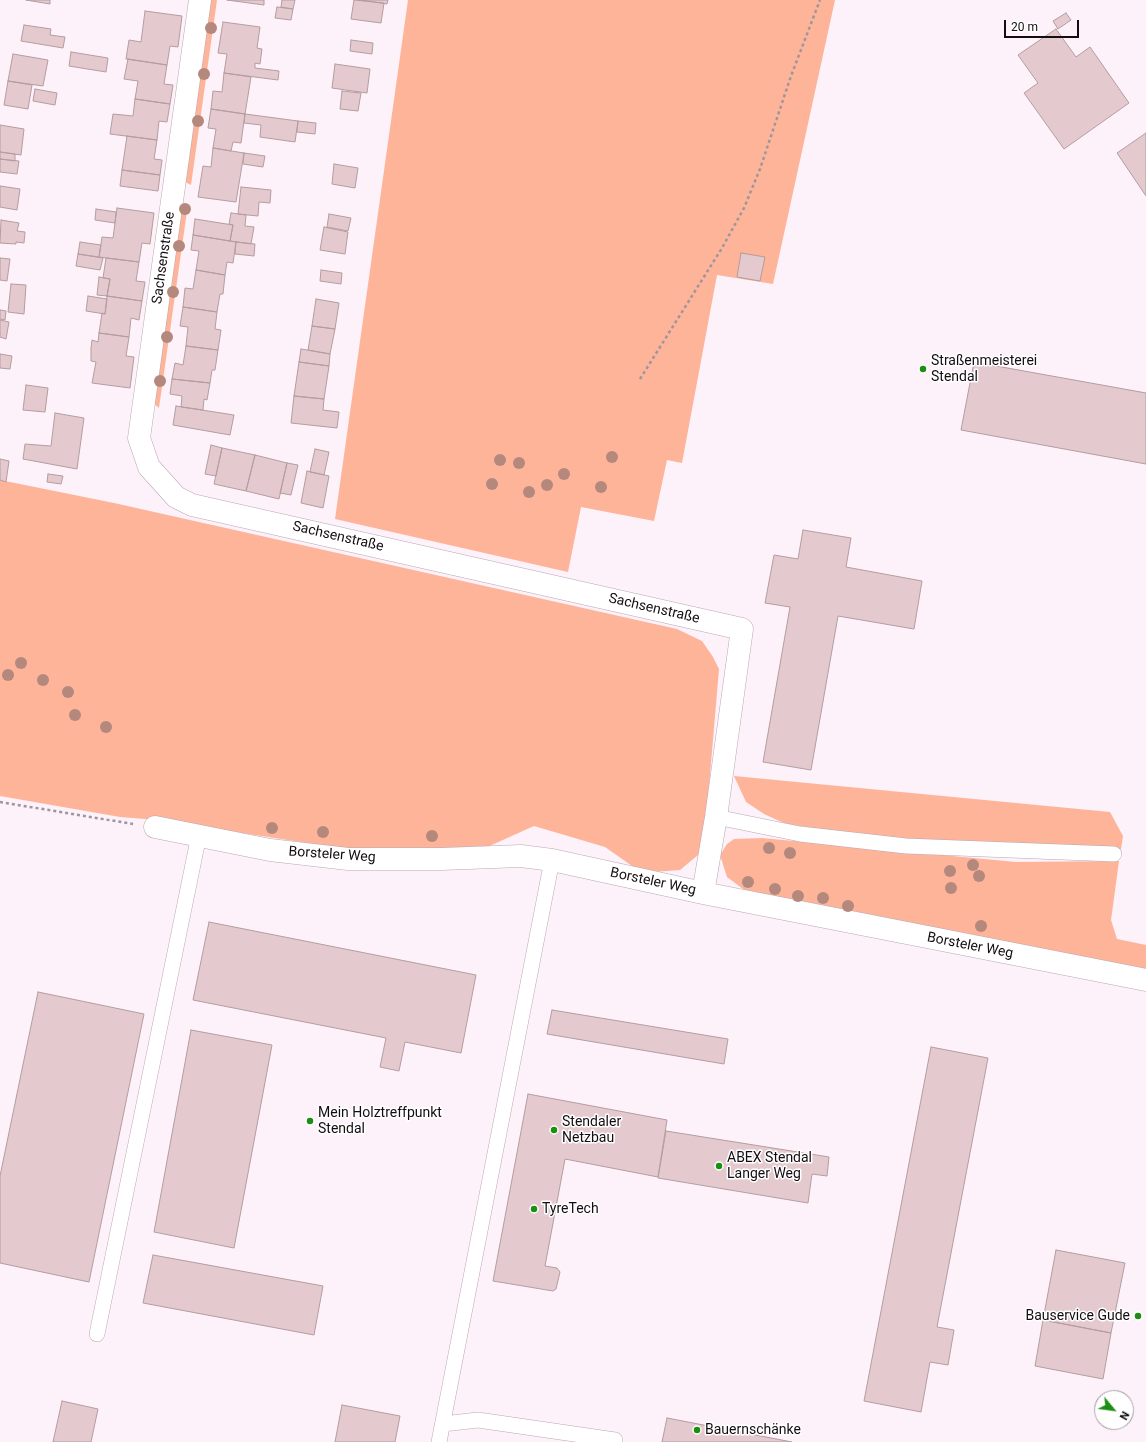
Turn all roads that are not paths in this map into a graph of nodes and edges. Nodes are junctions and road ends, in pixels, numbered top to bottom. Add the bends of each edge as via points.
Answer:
1 (200, 0) edge
2 (716, 817) junction
3 (155, 827) road end
4 (199, 835) junction
5 (1114, 854) dead end
6 (552, 860) junction
7 (703, 893) junction
8 (1146, 980) edge
9 (97, 1334) dead end
10 (443, 1424) junction
11 (615, 1440) dead end
12 (439, 1442) edge

1 - 2 street, Sachsenstraße via 139,438 149,467 176,497 192,505 742,629
2 - 5 lane via 800,834 906,846
2 - 7 street, Sachsenstraße
3 - 4 street, Borsteler Weg
4 - 6 street, Borsteler Weg via 270,850 348,859 521,856
4 - 9 lane
6 - 7 street, Borsteler Weg
6 - 10 lane
7 - 8 street, Borsteler Weg
10 - 11 lane via 478,1420
10 - 12 lane

